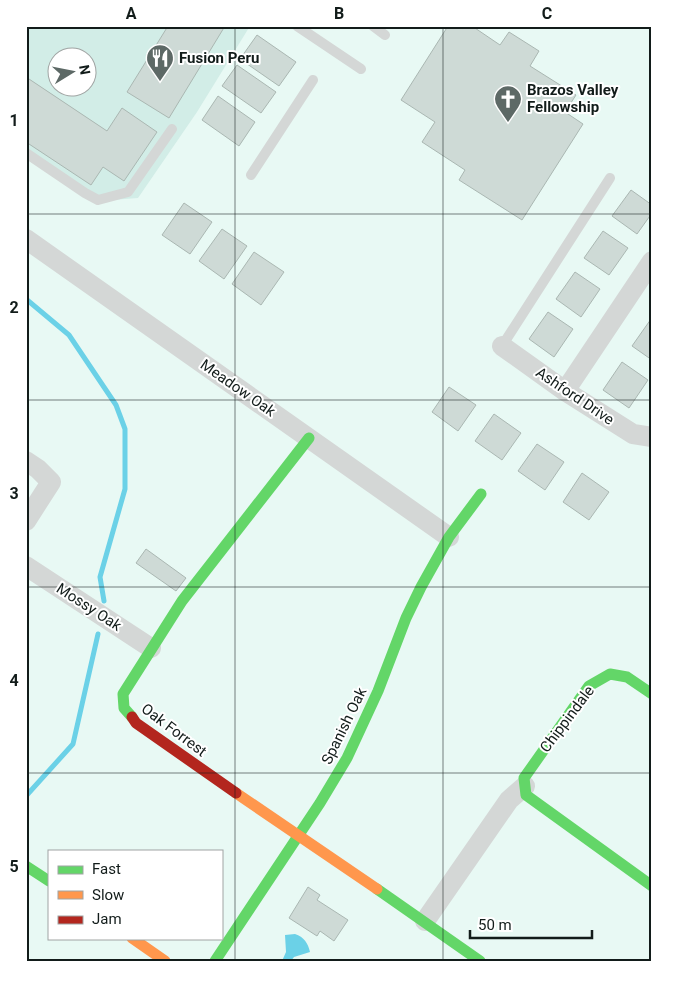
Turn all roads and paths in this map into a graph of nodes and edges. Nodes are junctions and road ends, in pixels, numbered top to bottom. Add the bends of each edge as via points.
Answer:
1 (297, 26) edge
2 (372, 26) edge
3 (385, 35) dead end
4 (362, 69) dead end
5 (313, 80) dead end
6 (172, 128) dead end
7 (26, 153) edge
8 (251, 175) dead end
9 (610, 178) dead end
10 (26, 239) edge
11 (652, 261) edge
12 (502, 346) joint
13 (565, 391) junction
14 (652, 437) edge
15 (309, 438) junction
16 (26, 461) edge
17 (481, 494) dead end
18 (26, 521) edge
19 (449, 537) junction
20 (26, 566) edge
21 (152, 648) junction
22 (652, 694) edge
23 (525, 786) junction
24 (299, 834) junction
25 (26, 866) edge
26 (48, 880) edge
27 (652, 886) edge
28 (425, 921) junction
29 (135, 940) edge
30 (165, 961) edge
31 (215, 961) edge
32 (480, 961) edge

1 - 4 lane
2 - 3 lane
5 - 8 lane
6 - 7 lane via 128,192 98,200
9 - 12 lane
10 - 15 street, Meadow Oak
11 - 13 street
12 - 13 street, Ashford Drive
13 - 14 street, Ashford Drive via 633,434
15 - 19 street, Meadow Oak
15 - 21 street, Oak Forrest via 182,601
16 - 18 street via 51,482
17 - 19 street, Spanish Oak
19 - 24 street, Spanish Oak via 406,618 348,758
20 - 21 street, Mossy Oak
21 - 24 street, Oak Forrest via 123,694 124,708 136,723
22 - 23 street, Chippindale via 626,677 610,674 589,686 524,778
23 - 27 street via 526,794 545,810
23 - 28 street, Chippindale via 509,800
24 - 28 street, Oak Forrest
24 - 31 street, Spanish Oak
25 - 26 street
28 - 32 street, Oak Forrest
29 - 30 street

